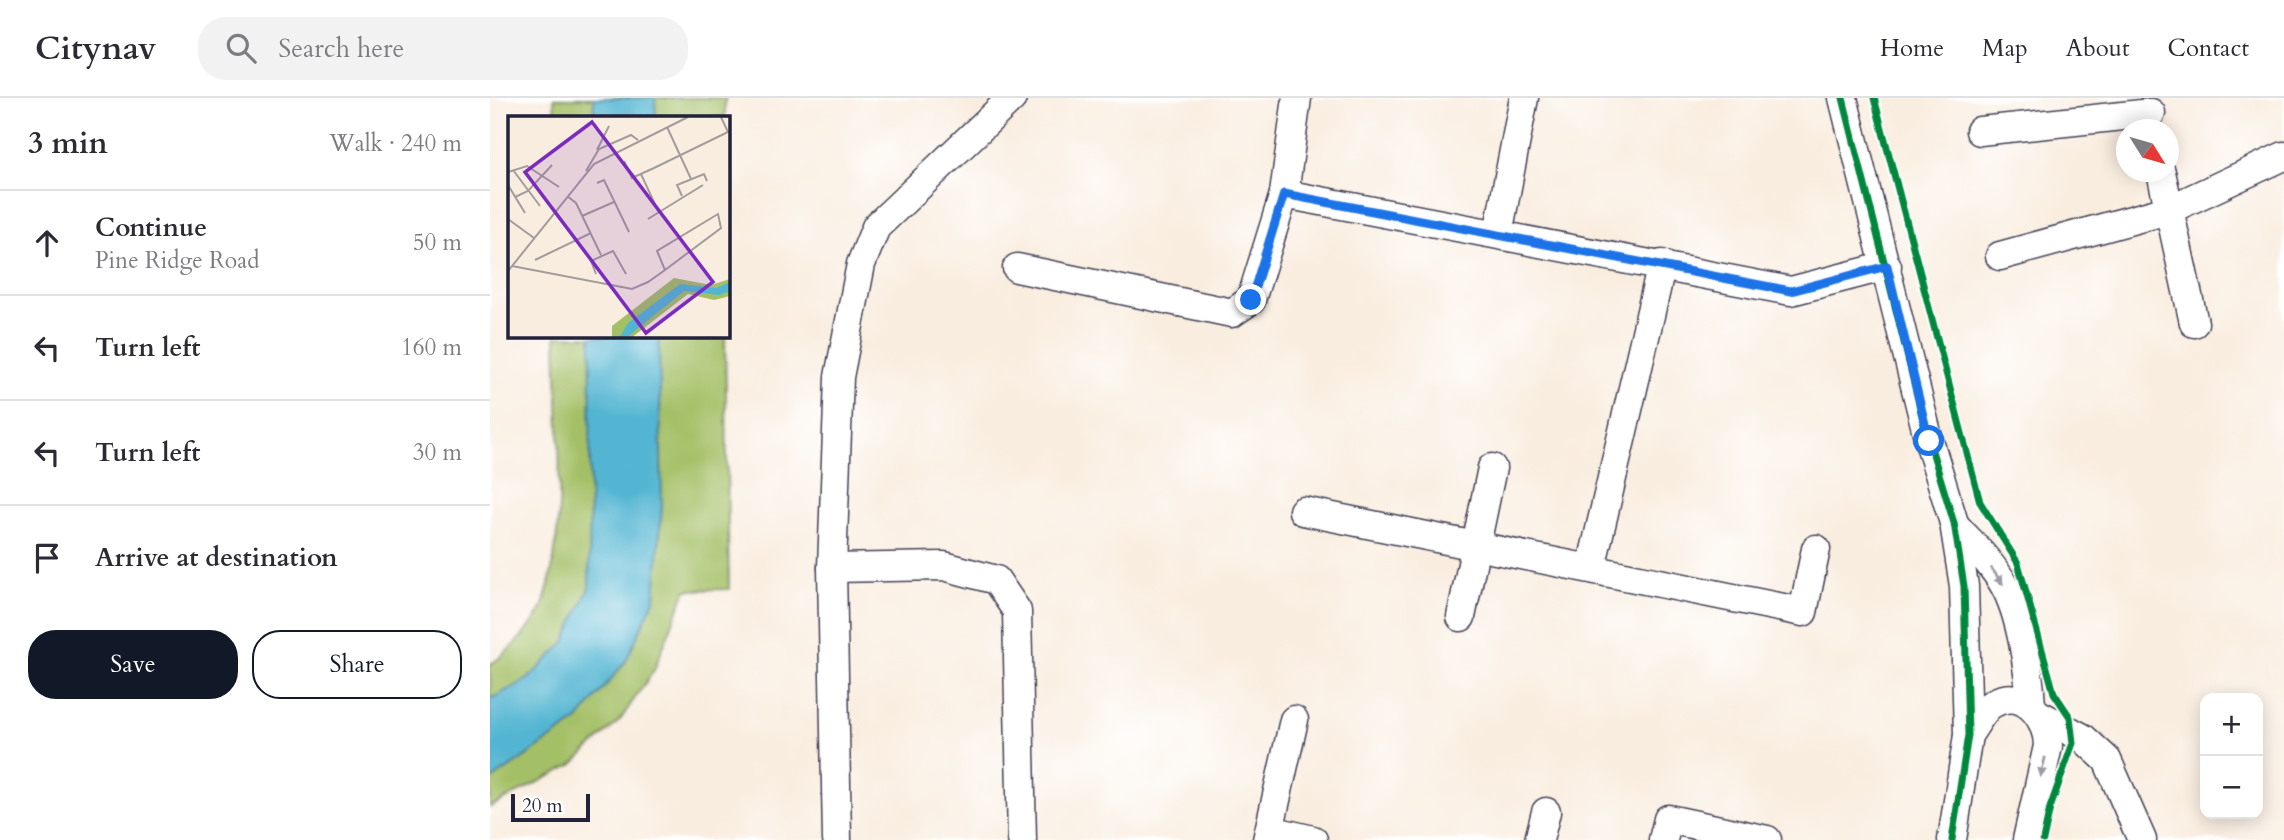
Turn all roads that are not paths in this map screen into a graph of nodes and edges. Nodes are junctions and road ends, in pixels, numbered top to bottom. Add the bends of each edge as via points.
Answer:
1 (1012, 98) edge
2 (1297, 98) edge
3 (1524, 98) edge
4 (1843, 98) edge
5 (2151, 114) edge
6 (1980, 131) dead end
7 (2284, 156) edge
8 (2163, 182) edge
9 (1284, 194) junction
10 (2168, 210) junction
11 (1498, 234) junction
12 (2000, 256) dead end
13 (1662, 264) junction
14 (1887, 266) junction
15 (1017, 268) dead end
16 (2194, 323) dead end
17 (1492, 468) dead end
18 (1303, 511) dead end
19 (1954, 523) junction
20 (1478, 546) junction
21 (1816, 548) dead end
22 (832, 568) junction
23 (1591, 568) junction
24 (1461, 617) dead end
25 (2037, 711) junction
26 (1294, 720) dead end
27 (1968, 735) junction
28 (1546, 812) dead end
29 (1268, 835) edge
30 (837, 840) edge
31 (1021, 840) edge
32 (1313, 840) edge
33 (1539, 840) edge
34 (1663, 840) edge
35 (1768, 840) edge
36 (1952, 840) edge
37 (2027, 840) edge
38 (2142, 840) edge

1 - 22 street via 876,227 861,264 839,377
2 - 9 street
3 - 11 street
4 - 14 street
5 - 6 street
7 - 10 street
8 - 10 street
9 - 11 street
9 - 15 street via 1251,300 1232,313
10 - 12 street
10 - 16 street
11 - 13 street
13 - 14 street via 1791,291
13 - 23 street
14 - 19 street via 1929,441
17 - 20 street
18 - 20 street
19 -> 25 street via 2003,582 2011,600
19 - 27 street via 1966,618
20 - 23 street
20 - 24 street
21 - 23 street via 1803,612
22 - 30 street
22 - 31 street via 944,566 996,580 1017,611
25 - 27 street via 2004,700 1992,704
25 -> 37 street via 2048,730 2048,746
25 - 38 street via 2083,738 2106,760
26 - 29 street
27 - 36 street
28 - 33 street
29 - 32 street
34 - 35 street via 1668,819

